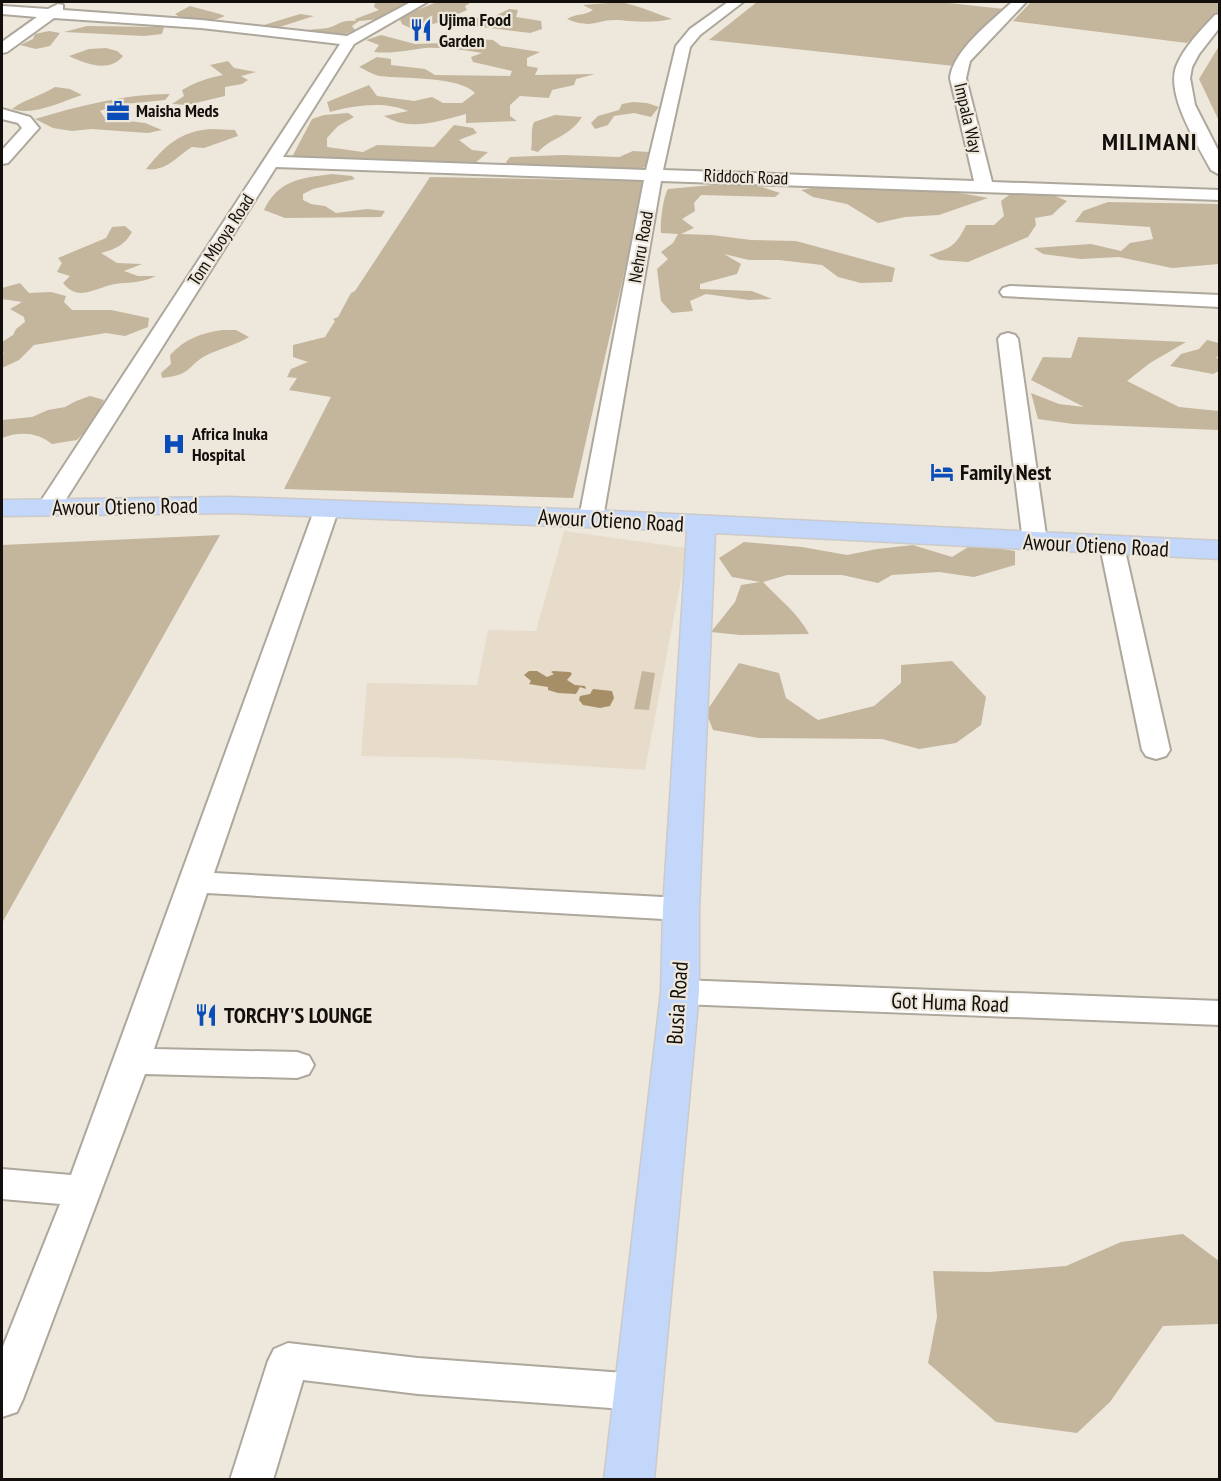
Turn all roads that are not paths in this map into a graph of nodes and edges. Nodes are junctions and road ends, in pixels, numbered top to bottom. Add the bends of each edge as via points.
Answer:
1 (66, 2) edge
2 (420, 2) edge
3 (736, 2) edge
4 (1019, 2) edge
5 (2, 10) edge
6 (52, 13) junction
7 (1220, 18) edge
8 (349, 41) junction
9 (2, 49) edge
10 (2, 114) edge
11 (2, 159) edge
12 (272, 162) junction
13 (1220, 170) edge
14 (654, 173) junction
15 (984, 186) junction
16 (1220, 195) edge
17 (1010, 292) dead end
18 (1220, 301) edge
19 (1008, 339) dead end
20 (50, 507) junction
21 (2, 508) edge
22 (327, 508) junction
23 (591, 518) junction
24 (701, 524) junction
25 (1035, 542) junction
26 (1112, 546) junction
27 (1220, 550) edge
28 (1155, 750) dead end
29 (195, 882) junction
30 (681, 909) junction
31 (680, 992) junction
32 (1220, 1013) edge
33 (132, 1060) junction
34 (297, 1065) dead end
35 (2, 1184) edge
36 (84, 1191) junction
37 (638, 1392) junction
38 (2, 1399) edge
39 (251, 1479) edge
40 (629, 1479) edge

1 - 6 street
2 - 8 street, Tom Mboya Road
3 - 14 street, Nehru Road via 695,32 683,46
4 - 15 street, Impala Way via 963,59 959,68 958,78
5 - 6 street
6 - 8 street via 201,24
6 - 9 street
7 - 13 street via 1184,68 1181,84
8 - 12 street, Tom Mboya Road
10 - 11 street via 24,120 31,128
12 - 14 street, Riddoch Road
12 - 20 street, Tom Mboya Road
14 - 15 street, Riddoch Road
14 - 23 street, Nehru Road
15 - 16 street, Riddoch Road
17 - 18 street
19 - 25 street
20 - 21 main road, Awour Otieno Road
20 - 22 main road, Awour Otieno Road
22 - 23 main road, Awour Otieno Road
22 - 29 street
23 - 24 main road, Awour Otieno Road
24 - 25 main road, Awour Otieno Road
24 - 30 main road, Busia Road
25 - 26 main road, Awour Otieno Road
26 - 27 main road, Awour Otieno Road
26 - 28 street
29 - 30 street
29 - 33 street
30 - 31 main road, Busia Road
31 - 32 street, Got Huma Road
31 - 37 main road, Busia Road
33 - 34 street
33 - 36 street
35 - 36 street
36 - 38 street
37 - 39 street via 418,1376 288,1361
37 - 40 main road, Busia Road

